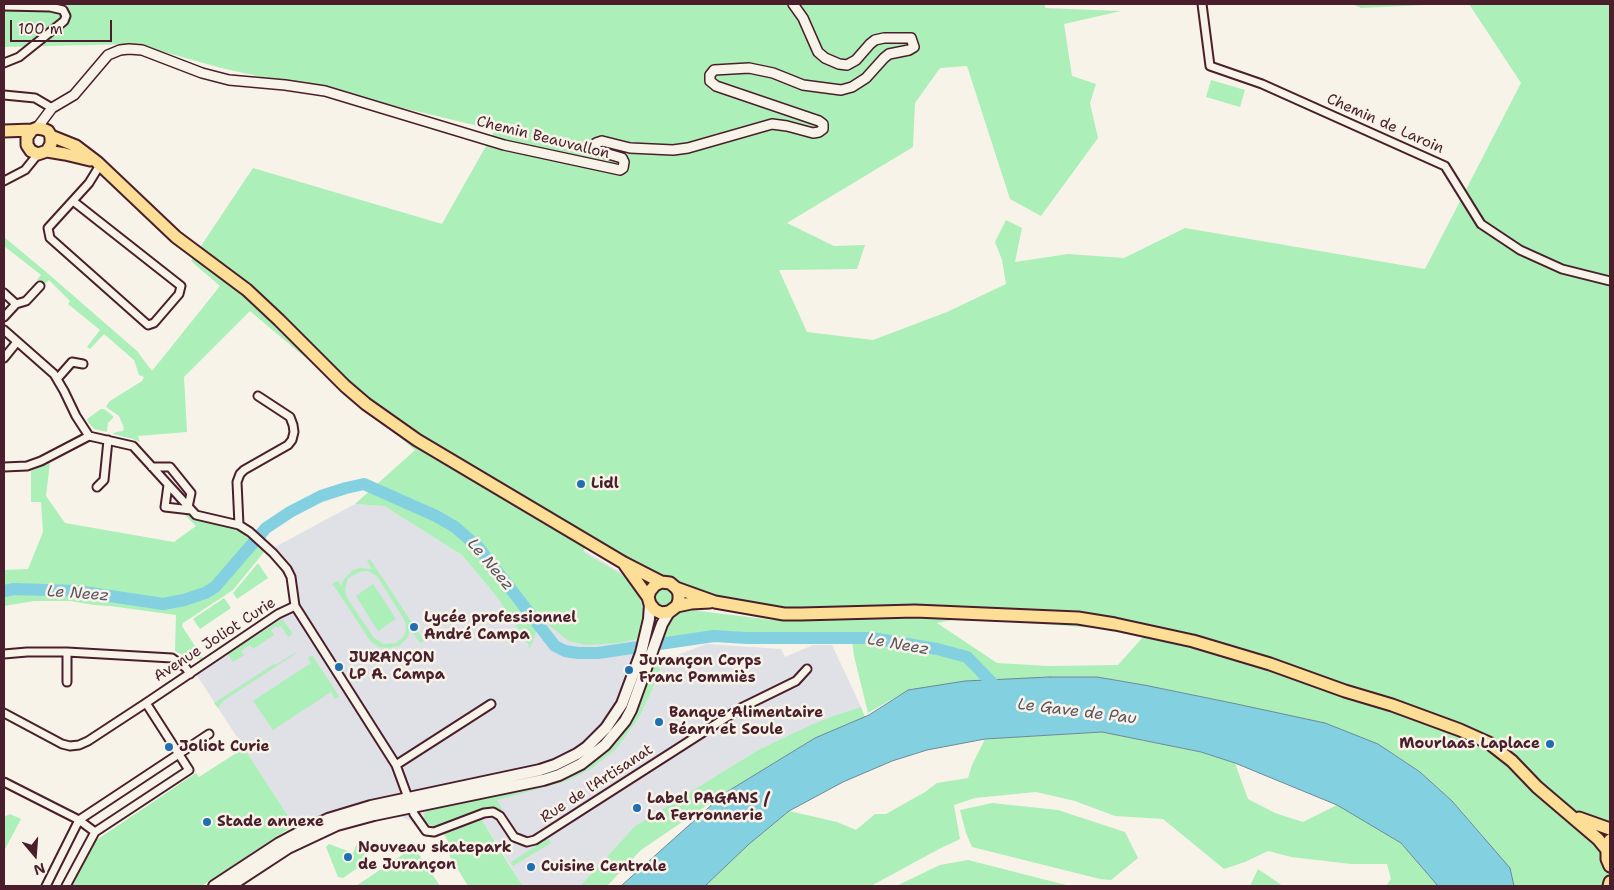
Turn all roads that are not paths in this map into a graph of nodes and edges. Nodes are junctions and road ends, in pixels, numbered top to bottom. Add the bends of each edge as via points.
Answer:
1 (793, 4) edge
2 (1202, 4) edge
3 (4, 6) edge
4 (4, 63) edge
5 (4, 95) edge
6 (50, 110) junction
7 (42, 131) junction
8 (4, 132) edge
9 (4, 136) edge
10 (36, 150) junction
11 (99, 164) junction
12 (4, 181) edge
13 (73, 201) junction
14 (1606, 281) edge
15 (40, 286) dead end
16 (4, 293) edge
17 (16, 304) junction
18 (4, 317) edge
19 (4, 330) edge
20 (17, 342) junction
21 (4, 358) edge
22 (83, 364) dead end
23 (57, 379) junction
24 (258, 396) dead end
25 (89, 436) junction
26 (108, 440) junction
27 (4, 467) edge
28 (152, 467) junction
29 (168, 485) junction
30 (97, 487) dead end
31 (190, 508) junction
32 (239, 525) junction
33 (624, 563) junction
34 (661, 582) junction
35 (676, 588) junction
36 (649, 601) junction
37 (716, 602) junction
38 (295, 606) junction
39 (673, 609) junction
40 (652, 635) junction
41 (68, 652) junction
42 (4, 654) edge
43 (807, 669) dead end
44 (190, 674) junction
45 (67, 682) dead end
46 (146, 703) junction
47 (491, 704) dead end
48 (4, 713) edge
49 (208, 734) dead end
50 (179, 754) junction
51 (396, 765) junction
52 (4, 782) edge
53 (410, 803) junction
54 (1572, 816) junction
55 (78, 820) junction
56 (1610, 829) edge
57 (95, 832) junction
58 (1608, 845) edge
59 (1610, 866) edge
60 (1610, 882) edge
61 (46, 886) edge
62 (66, 886) edge
63 (214, 886) edge
64 (230, 886) edge
65 (1609, 886) edge

1 - 6 street, Chemin Beauvallon via 818,52 839,64 847,65 856,60 875,40 911,38 914,47 890,54 866,78 840,90 803,85 773,72 749,68 714,70 710,81 716,86 819,121 823,129 813,133 772,124 673,150 596,143 598,151 622,158 623,168 620,170 504,144 325,91 202,74 142,50 120,50 108,55 74,96
2 - 14 street, Chemin de Laroin via 1210,66 1262,84 1445,166 1481,224 1520,250 1562,269
3 - 4 street via 50,7 63,10 66,16 19,57
5 - 6 street via 36,98
6 - 7 street
7 - 8 main road
7 - 10 main road via 27,137
7 - 10 main road via 52,144
7 - 11 main road via 76,146
9 - 10 main road
10 - 11 main road
10 - 12 street via 25,170
11 - 13 street
11 - 33 main road via 176,237 247,290 366,404 417,440
13 - 13 street via 48,228 50,238 148,325 154,323 179,294 181,286
15 - 17 street via 26,301
16 - 17 street
17 - 18 street
19 - 20 street
20 - 21 street
20 - 23 street
22 - 23 street via 72,362
23 - 25 street
24 - 32 street via 290,417 294,432 288,445 240,474 237,482
25 - 26 street
25 - 27 street via 27,466
26 - 28 street via 132,446
26 - 30 street via 104,480
28 - 29 street
28 - 31 street via 170,467 191,493
29 - 31 street
29 - 31 street via 165,507
31 - 32 street via 196,515
32 - 38 street via 287,569
33 - 34 main road
33 - 36 main road
34 - 35 main road
34 - 36 main road via 650,591
35 - 37 main road
35 - 39 main road via 679,600
36 - 39 main road via 654,610 662,613
36 - 40 main road
37 - 39 main road via 691,603
37 - 54 main road via 784,614 915,611 1078,618 1193,641 1392,705 1489,743
38 - 44 street, Avenue Joliot Curie via 278,614
38 - 51 street, Avenue Joliot Curie
39 - 40 main road
40 - 53 main road via 631,710 605,745 581,764 543,780
41 - 42 street
41 - 44 street via 172,658
41 - 45 street
43 - 53 street, Rue de l'Artisanat via 796,681 741,708 535,840 527,842 514,837 500,816 493,812 434,832 426,831
44 - 46 street, Avenue Joliot Curie
46 - 48 street, Avenue Joliot Curie via 88,741 70,746
46 - 50 street
47 - 51 street
49 - 50 street
50 - 55 street
50 - 57 street via 189,770
51 - 53 street, Avenue Joliot Curie
52 - 55 street
53 - 63 main road via 349,812 316,824 278,844
53 - 64 main road via 330,828 288,848
54 - 56 main road
54 - 58 main road
55 - 57 street
55 - 61 street
57 - 62 street
58 - 59 main road
60 - 65 main road

